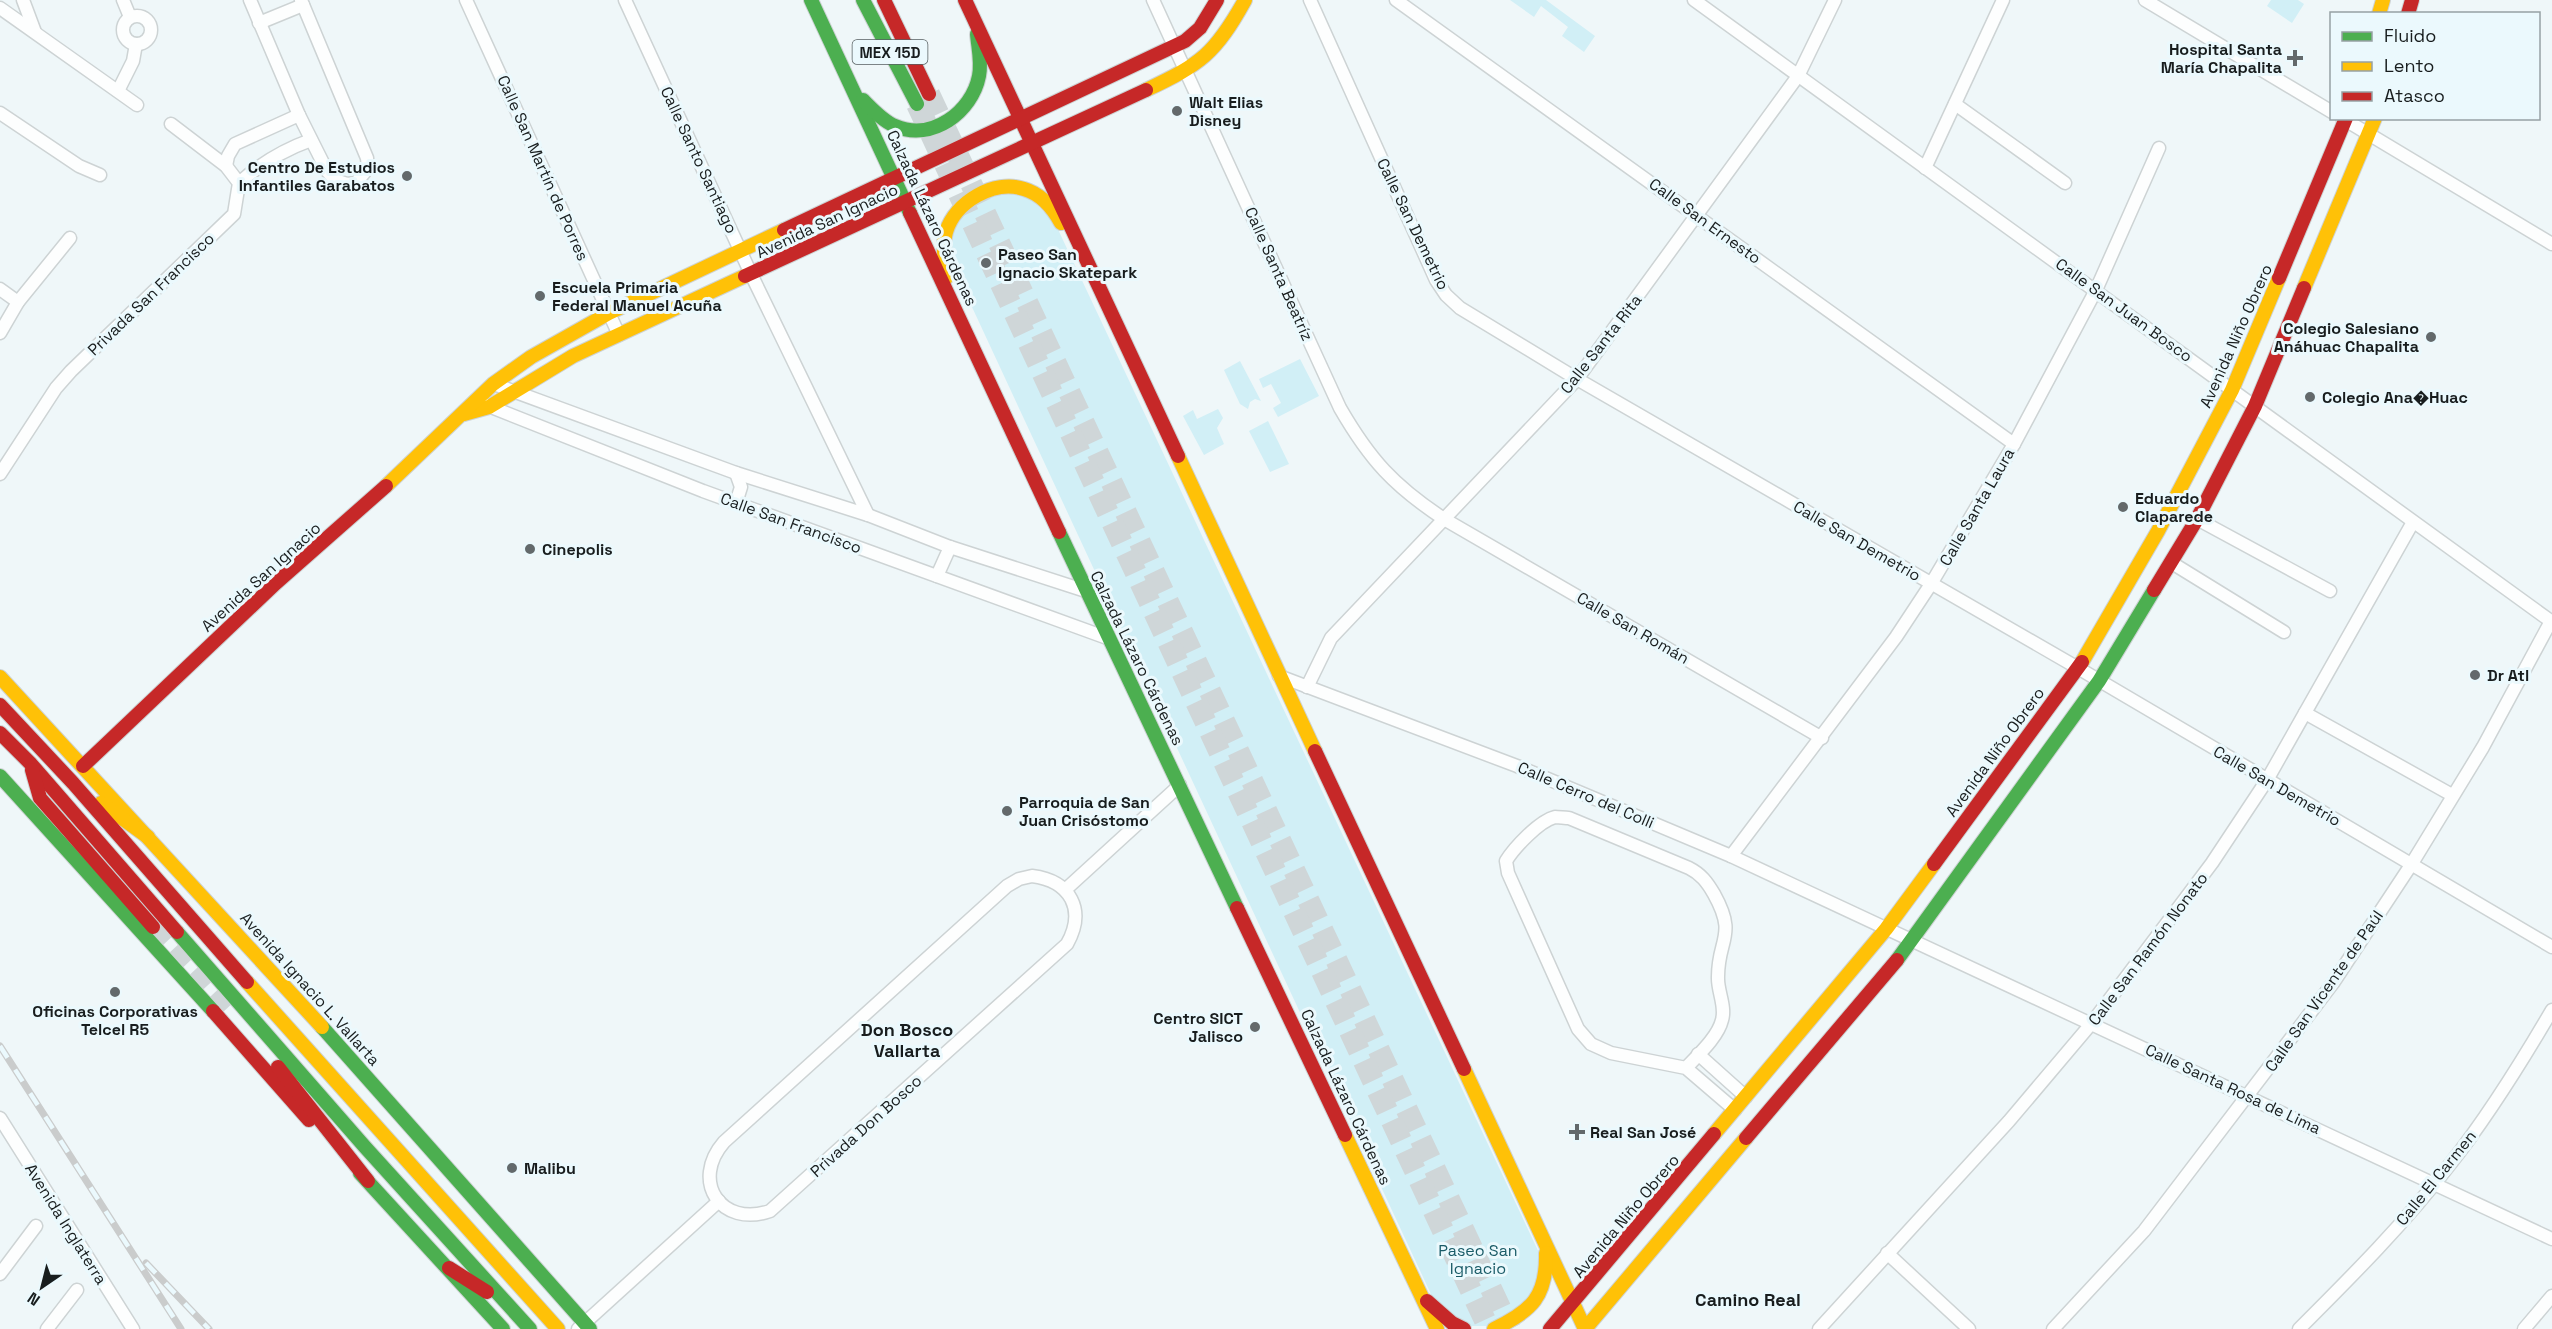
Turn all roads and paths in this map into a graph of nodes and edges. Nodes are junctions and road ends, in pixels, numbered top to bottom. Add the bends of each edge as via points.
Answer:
1 (23, 0) edge
2 (123, 0) edge
3 (250, 0) edge
4 (466, 0) edge
5 (625, 0) edge
6 (811, 0) edge
7 (863, 0) edge
8 (884, 0) edge
9 (965, 0) edge
10 (1153, 0) edge
11 (1216, 0) edge
12 (1245, 0) edge
13 (1310, 0) edge
14 (1396, 0) edge
15 (1694, 0) edge
16 (1835, 0) edge
17 (2003, 0) edge
18 (2145, 0) edge
19 (302, 2) edge
20 (0, 8) edge
21 (129, 17) junction
22 (259, 23) junction
23 (976, 23) junction
24 (36, 33) junction
25 (136, 44) junction
26 (1175, 46) junction
27 (1187, 71) junction
28 (1798, 76) junction
29 (118, 91) junction
30 (854, 91) junction
31 (929, 94) tunnel mouth
32 (916, 104) tunnel mouth
33 (1955, 104) junction
34 (136, 105) dead end
35 (2330, 111) edge
36 (1, 113) edge
37 (299, 115) junction
38 (1021, 118) junction
39 (2345, 120) edge
40 (2347, 120) edge
41 (2374, 120) edge
42 (171, 124) dead end
43 (2370, 135) junction
44 (311, 140) junction
45 (1032, 142) junction
46 (2159, 148) dead end
47 (226, 166) junction
48 (1925, 168) junction
49 (100, 175) dead end
50 (894, 177) junction
51 (239, 183) junction
52 (2065, 183) dead end
53 (906, 202) junction
54 (1697, 215) junction
55 (70, 238) dead end
56 (2552, 244) edge
57 (740, 250) junction
58 (751, 274) junction
59 (0, 289) edge
60 (2096, 290) junction
61 (948, 292) junction
62 (18, 302) junction
63 (1106, 302) junction
64 (609, 313) junction
65 (0, 333) edge
66 (619, 335) junction
67 (1577, 379) junction
68 (494, 384) junction
69 (2232, 390) junction
70 (513, 393) junction
71 (475, 398) junction
72 (2255, 406) junction
73 (489, 407) junction
74 (464, 414) junction
75 (2014, 444) junction
76 (736, 473) junction
77 (0, 474) edge
78 (736, 503) junction
79 (868, 515) junction
80 (1444, 519) junction
81 (2197, 519) junction
82 (2413, 522) junction
83 (950, 547) junction
84 (2172, 563) junction
85 (938, 576) junction
86 (1931, 584) junction
87 (1086, 591) junction
88 (2330, 591) dead end
89 (2552, 621) edge
90 (2284, 632) dead end
91 (1111, 639) junction
92 (2078, 668) junction
93 (1279, 676) junction
94 (0, 677) edge
95 (2099, 681) junction
96 (1308, 687) junction
97 (0, 705) edge
98 (2305, 713) junction
99 (0, 733) edge
100 (1822, 738) junction
101 (31, 764) junction
102 (83, 766) junction
103 (0, 776) edge
104 (2267, 780) junction
105 (73, 783) junction
106 (1180, 785) junction
107 (2452, 795) junction
108 (148, 837) junction
109 (1731, 856) junction
110 (2411, 865) junction
111 (1065, 890) junction
112 (153, 927) tunnel mouth
113 (1886, 929) junction
114 (1912, 942) junction
115 (2552, 947) edge
116 (2552, 1010) edge
117 (234, 1014) tunnel mouth
118 (2091, 1024) junction
119 (1698, 1054) junction
120 (1686, 1068) junction
121 (2248, 1096) junction
122 (1746, 1097) junction
123 (1735, 1110) junction
124 (0, 1118) edge
125 (368, 1181) junction
126 (2435, 1184) junction
127 (719, 1201) junction
128 (36, 1226) dead end
129 (2552, 1239) edge
130 (1546, 1245) junction
131 (1887, 1253) junction
132 (449, 1268) junction
133 (0, 1274) edge
134 (77, 1290) dead end
135 (1422, 1296) junction
136 (2552, 1296) edge
137 (507, 1304) junction
138 (1573, 1304) junction
139 (584, 1327) edge
140 (47, 1329) edge
141 (133, 1329) edge
142 (503, 1329) edge
143 (530, 1329) edge
144 (558, 1329) edge
145 (1437, 1329) edge
146 (1464, 1329) edge
147 (1494, 1329) edge
148 (1550, 1329) edge
149 (1585, 1329) edge
150 (1818, 1329) edge
151 (1970, 1329) edge
152 (2053, 1329) edge
153 (2299, 1329) edge
154 (2524, 1329) edge

1 - 24 street
2 - 21 street
3 - 22 street
4 - 64 street, Calle San Martín de Porres
5 - 57 street, Calle Santo Santiago
6 - 30 main road, Calzada Lázaro Cárdenas
7 - 32 main road, MEX 15D
8 - 31 main road, MEX 15D
9 - 23 main road
10 - 26 street, Calle Santa Beatríz
11 - 26 main road, Avenida San Ignacio via 1200,28
12 - 27 main road, Avenida San Ignacio via 1224,38
13 - 67 street, Calle San Demetrio via 1446,295 1460,308
14 - 54 street, Calle San Ernesto
15 - 28 street, Calle San Juan Bosco
16 - 28 street, Calle Santa Rita
17 - 33 street
18 - 35 street
19 - 22 street
19 - 44 street via 367,158 364,175 356,183 335,180
20 - 24 street
21 - 25 street via 123,33 125,39
21 - 25 street via 142,17 151,27 148,39
22 - 37 street
23 - 30 main road via 979,74 972,99 956,117 937,128 899,128 877,114
23 - 38 main road
24 - 29 street
25 - 29 street via 133,61
26 - 27 street, Calle Santa Beatríz
26 - 38 main road, Avenida San Ignacio
27 - 45 main road, Avenida San Ignacio
27 - 80 street, Calle Santa Beatríz via 1357,438 1401,488
28 - 48 street, Calle San Juan Bosco
28 - 54 street, Calle Santa Rita
29 - 34 street
30 - 50 main road, Calzada Lázaro Cárdenas
33 - 48 street
33 - 52 street
36 - 49 street via 79,166
37 - 44 street
37 - 47 street via 235,144
38 - 45 main road
38 - 50 main road, Avenida San Ignacio
39 - 69 main road, Avenida Niño Obrero
40 - 43 street
41 - 43 main road
42 - 47 street
43 - 56 street
43 - 72 main road
44 - 51 street via 280,152
45 - 53 main road, Avenida San Ignacio
45 - 63 main road
46 - 60 street, Calle Santa Laura
47 - 51 street
48 - 60 street, Calle San Juan Bosco
50 - 53 main road, Calzada Lázaro Cárdenas
50 - 57 main road, Avenida San Ignacio
51 - 77 street, Privada San Francisco via 234,213 71,371
53 - 58 main road, Avenida San Ignacio
53 - 61 main road, Calzada Lázaro Cárdenas
54 - 67 street, Calle Santa Rita
54 - 75 street, Calle San Ernesto
55 - 62 street
57 - 58 street, Calle Santo Santiago
57 - 64 main road, Avenida San Ignacio
58 - 66 main road, Avenida San Ignacio
58 - 79 street, Calle Santo Santiago
59 - 62 street
60 - 69 street, Calle San Juan Bosco
60 - 75 street, Calle Santa Laura
61 - 63 main road via 943,252 946,230 958,209 998,188 1017,187 1038,196 1055,211 1098,295
61 - 87 main road, Calzada Lázaro Cárdenas
62 - 65 street
63 - 93 main road
64 - 66 street, Calle San Martín de Porres
64 - 68 main road, Avenida San Ignacio via 556,342
66 - 70 main road, Avenida San Ignacio via 573,356
67 - 80 street, Calle Santa Rita
67 - 86 street, Calle San Demetrio
68 - 70 street, Calle San Francisco
68 - 71 main road, Avenida San Ignacio
69 - 72 street, Calle San Juan Bosco
69 - 92 main road, Avenida Niño Obrero via 2158,531
70 - 73 main road, Avenida San Ignacio
70 - 76 street, Calle San Francisco
71 - 73 street, Calle San Francisco
71 - 74 main road, Avenida San Ignacio
72 - 81 main road
72 - 82 street, Calle San Juan Bosco
73 - 74 main road, Avenida San Ignacio
73 - 78 street, Calle San Francisco
74 - 102 main road, Avenida San Ignacio
75 - 86 street, Calle Santa Laura
76 - 78 street via 741,487
76 - 79 street, Calle San Francisco
78 - 85 street, Calle San Francisco
79 - 83 street, Calle San Francisco
80 - 96 street, Calle Santa Rita via 1331,638
80 - 100 street, Calle San Román
81 - 84 main road
81 - 88 street
82 - 89 street, Calle San Juan Bosco
82 - 98 street, Calle San Ramón Nonato
83 - 85 street
83 - 87 street, Calle San Francisco
84 - 90 street
84 - 95 main road
85 - 91 street, Calle San Francisco
86 - 92 street, Calle San Demetrio
86 - 100 street, Calle Santa Laura
87 - 91 main road, Calzada Lázaro Cárdenas
89 - 107 street, Calle San Vicente de Paúl
91 - 106 main road, Calzada Lázaro Cárdenas
92 - 95 street, Calle San Demetrio
92 - 113 main road, Avenida Niño Obrero
93 - 96 street, Calle Cerro del Colli
93 - 130 main road
94 - 102 main road, Avenida Ignacio L. Vallarta
95 - 104 street, Calle San Demetrio
95 - 114 main road
96 - 109 street, Calle Cerro del Colli via 1517,766
97 - 105 main road
98 - 104 street, Calle San Ramón Nonato
98 - 107 street
99 - 101 main road
100 - 109 street, Calle Santa Laura
101 - 112 main road via 40,798
101 - 137 main road
102 - 108 main road, Avenida Ignacio L. Vallarta
103 - 125 main road via 337,1152
104 - 110 street, Calle San Demetrio
104 - 118 street, Calle San Ramón Nonato via 2212,863
105 - 108 main road
105 - 144 main road
106 - 111 street
106 - 135 main road, Calzada Lázaro Cárdenas
107 - 110 street, Calle San Vicente de Paúl
108 - 139 main road, Avenida Ignacio L. Vallarta via 326,1030
109 - 113 street, Calle Cerro del Colli
110 - 115 street, Calle San Demetrio
110 - 121 street, Calle San Vicente de Paúl via 2333,982
111 - 127 street via 1046,878 1032,876 1007,886 720,1147 710,1165 709,1178
111 - 127 street, Privada Don Bosco via 1074,905 1076,919 1067,944 781,1203 757,1216 744,1216
113 - 114 street, Calle Cerro del Colli
113 - 122 main road, Avenida Niño Obrero
114 - 118 street, Calle Santa Rosa de Lima
114 - 149 main road
116 - 126 street, Calle El Carmen via 2511,1080
117 - 125 main road
118 - 121 street, Calle Santa Rosa de Lima
118 - 131 street, Calle San Ramón Nonato via 2009,1121
119 - 120 street
119 - 120 street via 1723,1018 1718,977 1727,928 1710,886 1689,868 1569,818 1556,817 1544,822 1506,861 1578,1029 1592,1044 1611,1053
119 - 122 street
120 - 123 street
121 - 126 street, Calle Santa Rosa de Lima
121 - 152 street, Calle San Vicente de Paúl via 2144,1231
122 - 123 main road, Avenida Niño Obrero
123 - 138 main road, Avenida Niño Obrero
124 - 141 street, Avenida Inglaterra
125 - 132 main road
126 - 129 street, Calle Santa Rosa de Lima
126 - 153 street, Calle El Carmen
127 - 139 street
128 - 133 street
130 - 138 main road
130 - 147 main road via 1546,1277 1533,1304
131 - 150 street, Calle San Ramón Nonato
131 - 151 street
132 - 137 main road
132 - 142 main road
134 - 140 street
135 - 145 main road, Calzada Lázaro Cárdenas
135 - 146 main road
136 - 154 street
137 - 143 main road
138 - 148 main road, Avenida Niño Obrero
138 - 149 main road

